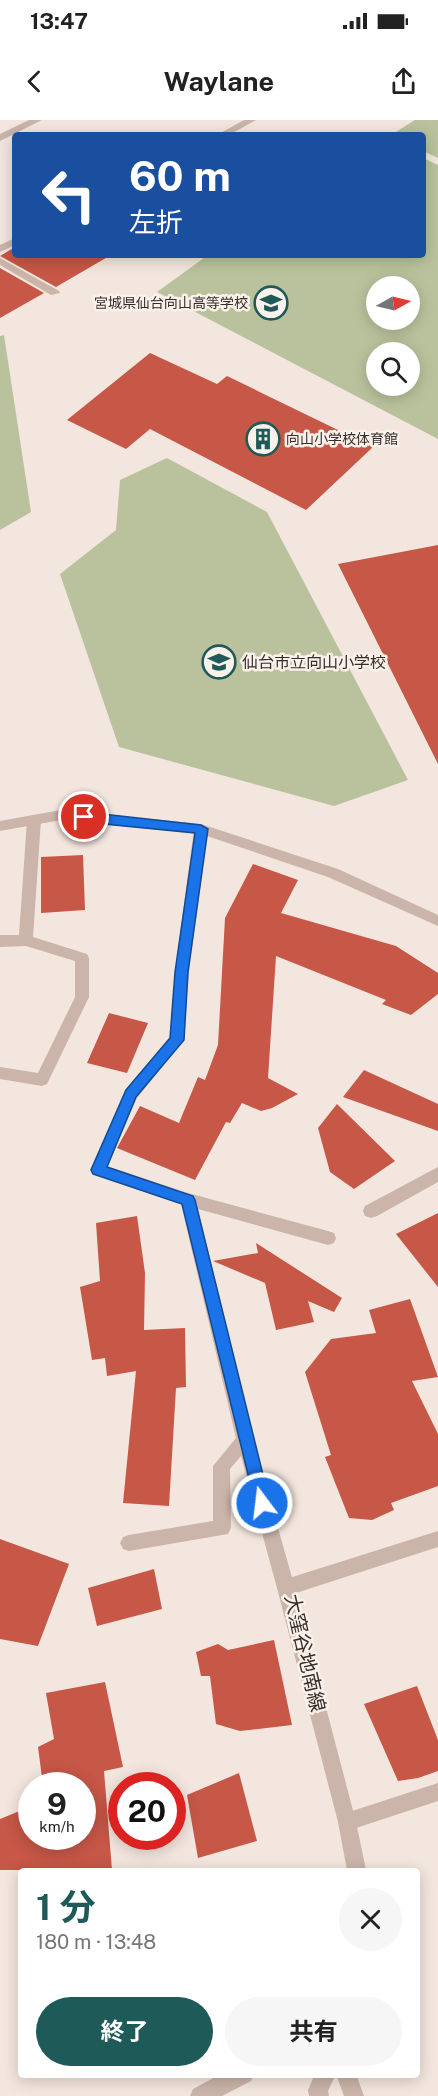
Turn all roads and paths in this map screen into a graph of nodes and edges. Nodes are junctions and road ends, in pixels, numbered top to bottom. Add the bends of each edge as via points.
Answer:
1 (37, 120) edge
2 (228, 120) edge
3 (251, 120) edge
4 (239, 126) junction
5 (12, 132) edge
6 (228, 132) edge
7 (0, 261) edge
8 (55, 293) dead end
9 (34, 820) junction
10 (0, 826) edge
11 (201, 829) junction
12 (438, 921) edge
13 (26, 940) junction
14 (0, 941) edge
15 (0, 1073) edge
16 (438, 1174) edge
17 (188, 1200) junction
18 (371, 1211) dead end
19 (328, 1238) dead end
20 (245, 1440) junction
21 (438, 1539) edge
22 (129, 1543) dead end
23 (286, 1588) junction
24 (438, 1792) edge
25 (347, 1822) junction
26 (356, 1868) edge
27 (236, 2078) edge
28 (324, 2078) edge
29 (347, 2078) edge
30 (200, 2096) edge
31 (319, 2096) edge
32 (354, 2096) edge

1 - 5 street
2 - 4 street
3 - 4 street
4 - 6 street
7 - 8 street
9 - 10 street
9 - 11 street via 61,814
9 - 13 street
11 - 12 street via 333,873
11 - 17 street via 177,1040 131,1094 98,1170
13 - 14 street
13 - 15 street via 82,958 82,997 42,1080
16 - 18 street
17 - 19 street
17 - 20 street
20 - 22 street via 221,1466 222,1528
20 - 23 street
21 - 23 street, 大窪谷地南線
23 - 25 street, 大窪谷地南線
24 - 25 street
25 - 26 street, 大窪谷地南線
27 - 30 street
28 - 31 street
29 - 32 street

